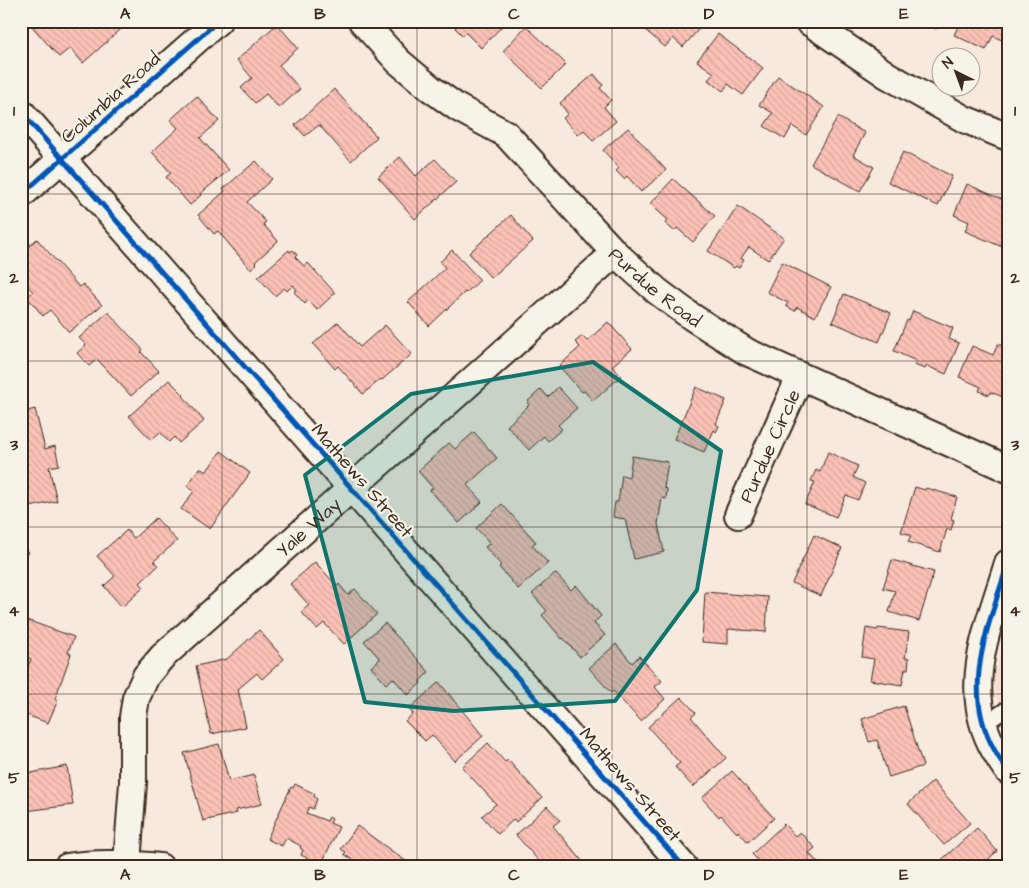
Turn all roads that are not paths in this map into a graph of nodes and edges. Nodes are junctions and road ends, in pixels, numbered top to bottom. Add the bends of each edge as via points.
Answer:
1 (218, 21) edge
2 (362, 21) edge
3 (817, 24) edge
4 (21, 112) edge
5 (1008, 137) edge
6 (63, 159) junction
7 (21, 195) edge
8 (615, 254) junction
9 (800, 377) junction
10 (1008, 468) edge
11 (351, 488) junction
12 (738, 515) dead end
13 (1008, 563) edge
14 (1008, 708) edge
15 (983, 725) junction
16 (1008, 771) edge
17 (126, 863) junction
18 (67, 867) edge
19 (160, 867) edge
20 (684, 867) edge

1 - 6 street, Columbia Road
2 - 8 street, Purdue Road via 398,61 430,88 458,108 506,134
3 - 5 street via 887,75 955,114
4 - 6 street, Mathews Street
6 - 7 street, Columbia Road
6 - 11 street, Mathews Street
8 - 9 street, Purdue Road via 692,317 747,352
8 - 11 street, Yale Way
9 - 10 street, Purdue Road
9 - 12 street, Purdue Circle
11 - 17 street, Yale Way via 162,657 146,676 136,698 133,717 133,783
11 - 20 street, Mathews Street
13 - 15 street via 980,659 977,686
14 - 15 lane
15 - 16 street
17 - 18 street
17 - 19 street

